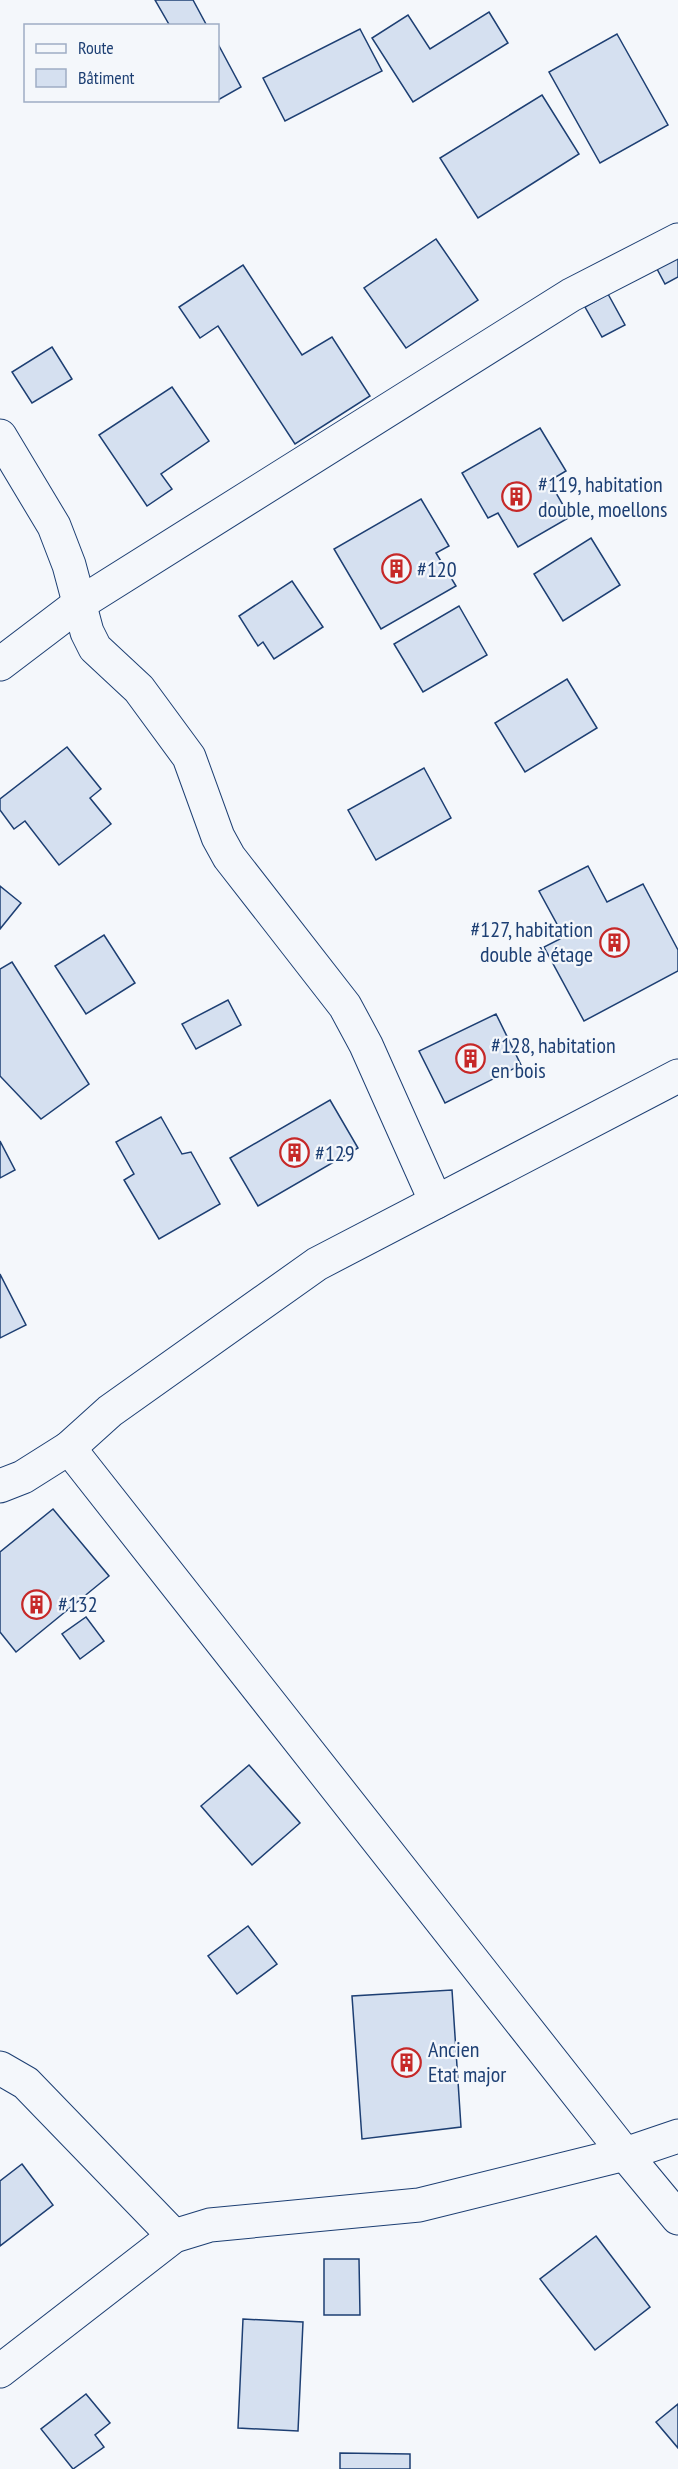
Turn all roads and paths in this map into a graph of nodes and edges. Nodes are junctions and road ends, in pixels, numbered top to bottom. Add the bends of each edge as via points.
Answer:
1 (678, 240) edge
2 (0, 436) edge
3 (79, 604) junction
4 (0, 664) edge
5 (678, 1076) edge
6 (436, 1202) junction
7 (69, 1448) junction
8 (0, 1486) edge
9 (0, 2068) edge
10 (678, 2136) edge
11 (625, 2154) junction
12 (678, 2218) edge
13 (174, 2236) junction
14 (0, 2371) edge

1 - 3 street via 571,296
2 - 3 street via 54,526
3 - 4 street
3 - 6 street via 95,648 139,689 189,757 228,857 345,1006
5 - 6 street
6 - 7 street via 317,1264 110,1411
7 - 8 street via 23,1477
7 - 11 street
9 - 13 street via 26,2083
10 - 11 street
11 - 12 street
11 - 13 street via 419,2205 210,2225
13 - 14 street

